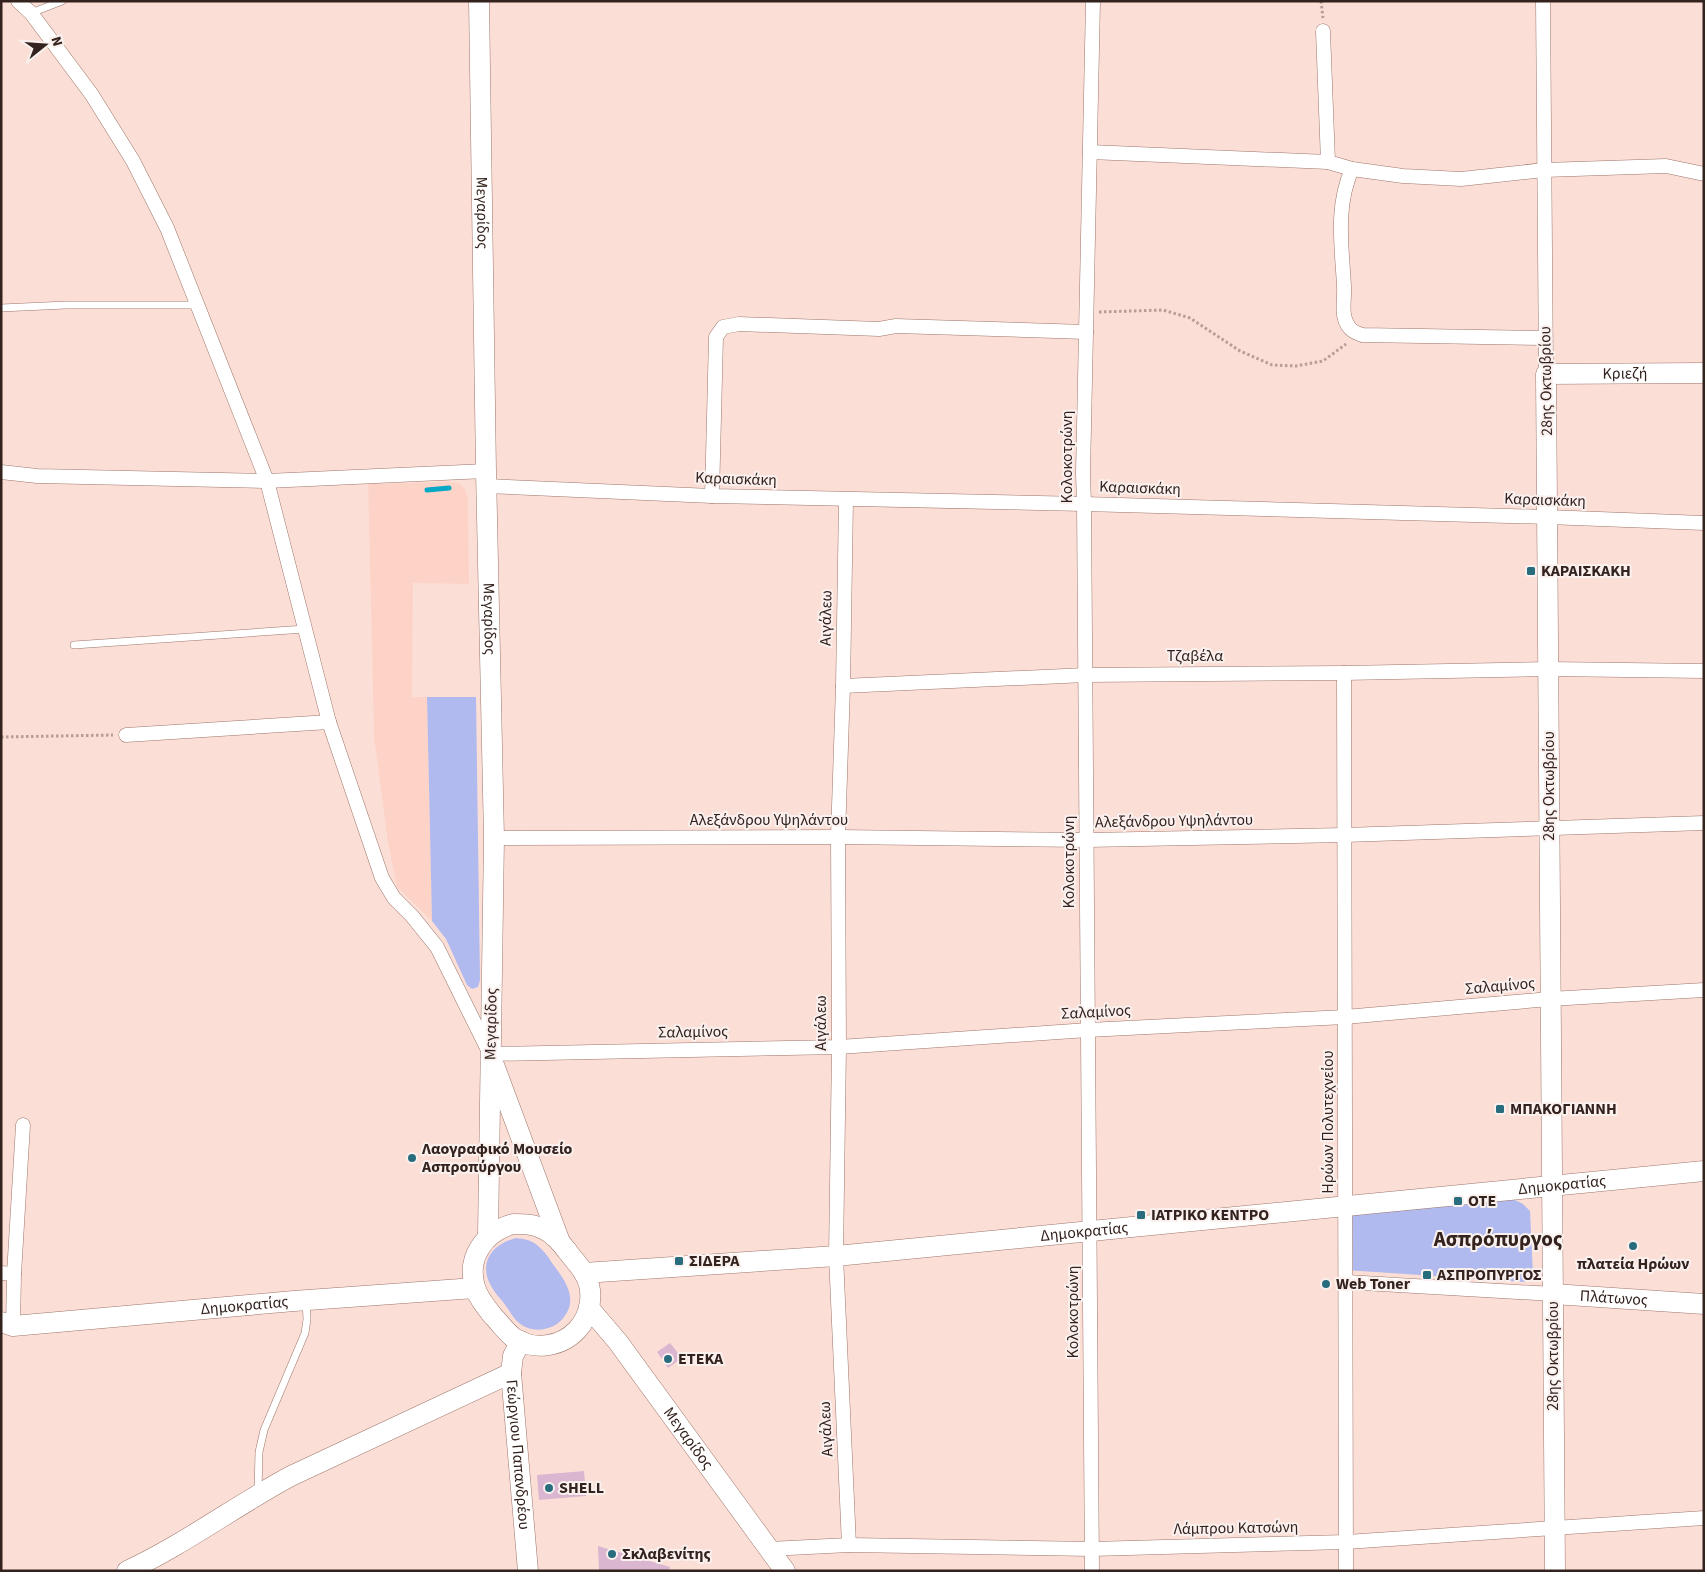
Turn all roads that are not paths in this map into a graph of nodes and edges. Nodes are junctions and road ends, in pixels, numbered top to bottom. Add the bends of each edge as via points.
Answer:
1 (18, 1) edge
2 (62, 1) edge
3 (479, 1) edge
4 (1093, 1) edge
5 (1543, 1) edge
6 (31, 13) junction
7 (1324, 31) dead end
8 (1090, 152) junction
9 (1328, 162) junction
10 (1352, 169) junction
11 (1544, 170) junction
12 (1704, 174) edge
13 (198, 305) junction
14 (1, 308) edge
15 (1086, 332) junction
16 (1545, 338) junction
17 (1704, 373) edge
18 (1546, 374) junction
19 (1, 472) edge
20 (486, 479) junction
21 (267, 481) junction
22 (712, 496) junction
23 (846, 500) junction
24 (1084, 504) junction
25 (1547, 517) junction
26 (1704, 523) edge
27 (305, 629) junction
28 (74, 645) dead end
29 (1548, 669) junction
30 (1704, 671) edge
31 (1344, 673) junction
32 (1086, 675) junction
33 (843, 686) junction
34 (329, 722) junction
35 (126, 735) road end
36 (1704, 823) edge
37 (1549, 828) junction
38 (1344, 835) junction
39 (838, 837) junction
40 (494, 838) junction
41 (1087, 840) junction
42 (1704, 990) edge
43 (1550, 999) junction
44 (1345, 1017) junction
45 (1088, 1030) junction
46 (839, 1047) junction
47 (490, 1054) junction
48 (23, 1125) dead end
49 (1704, 1172) edge
50 (1552, 1186) junction
51 (1345, 1206) junction
52 (1090, 1231) junction
53 (488, 1236) junction
54 (560, 1243) junction
55 (836, 1256) junction
56 (584, 1273) junction
57 (8, 1274) edge
58 (1346, 1282) junction
59 (475, 1288) junction
60 (1553, 1294) junction
61 (306, 1300) junction
62 (1704, 1304) edge
63 (589, 1308) junction
64 (5, 1327) edge
65 (521, 1341) junction
66 (511, 1373) junction
67 (258, 1494) junction
68 (1704, 1518) edge
69 (1554, 1528) junction
70 (1346, 1542) junction
71 (849, 1546) junction
72 (769, 1549) junction
73 (1092, 1549) junction
74 (128, 1571) edge
75 (528, 1571) edge
76 (785, 1571) edge
77 (1092, 1571) edge
78 (1346, 1571) edge
79 (1555, 1571) edge

1 - 6 street
2 - 6 lane
3 - 20 street, Μεγαρίδος
4 - 8 street, Κολοκοτρώνη
5 - 11 street, 28ης Οκτωβρίου
6 - 13 street via 92,95 133,161 167,228
7 - 9 street
8 - 9 street
8 - 15 street, Κολοκοτρώνη
9 - 10 street
10 - 11 street via 1403,176 1461,178
10 - 16 street via 1345,184 1341,214 1344,313 1348,326 1354,332 1362,335
11 - 12 street via 1666,166
11 - 16 street, 28ης Οκτωβρίου
13 - 14 lane
13 - 21 street
15 - 22 street via 896,326 879,329 739,324 723,327 716,337
15 - 24 street, Κολοκοτρώνη
16 - 18 street, 28ης Οκτωβρίου
17 - 18 street, Κριεζή
18 - 25 street, 28ης Οκτωβρίου
19 - 21 street, Καραισκάκη
20 - 21 street, Καραισκάκη
20 - 22 street, Καραισκάκη
20 - 40 street, Μεγαρίδος
21 - 27 street
22 - 23 street, Καραισκάκη
23 - 24 street, Καραισκάκη
23 - 33 street, Αιγάλεω
24 - 25 street, Καραισκάκη
24 - 32 street, Κολοκοτρώνη
25 - 26 street, Καραισκάκη
25 - 29 street, 28ης Οκτωβρίου
27 - 28 lane
27 - 34 street
29 - 30 street, Τζαβέλα
29 - 31 street, Τζαβέλα
29 - 37 street, 28ης Οκτωβρίου
31 - 32 street, Τζαβέλα
31 - 38 street, Ηρώων Πολυτεχνείου
32 - 33 street, Τζαβέλα
32 - 41 street, Κολοκοτρώνη
33 - 39 street, Αιγάλεω
34 - 35 street
34 - 47 street via 382,878 394,898 437,947
36 - 37 street, Αλεξάνδρου Υψηλάντου
37 - 38 street, Αλεξάνδρου Υψηλάντου
37 - 43 street, 28ης Οκτωβρίου
38 - 41 street, Αλεξάνδρου Υψηλάντου
38 - 44 street, Ηρώων Πολυτεχνείου
39 - 40 street, Αλεξάνδρου Υψηλάντου
39 - 41 street, Αλεξάνδρου Υψηλάντου
39 - 46 street, Αιγάλεω
40 - 47 street, Μεγαρίδος
41 - 45 street, Κολοκοτρώνη
42 - 43 street, Σαλαμίνος
43 - 44 street, Σαλαμίνος
43 - 50 street, 28ης Οκτωβρίου
44 - 45 street, Σαλαμίνος
44 - 51 street, Ηρώων Πολυτεχνείου
45 - 46 street, Σαλαμίνος
45 - 52 street, Κολοκοτρώνη
46 - 47 street, Σαλαμίνος
46 - 55 street, Αιγάλεω
47 - 53 street, Μεγαρίδος
47 - 54 street
48 - 57 street
49 - 50 street, Δημοκρατίας
50 - 51 street, Δημοκρατίας
50 - 60 street, 28ης Οκτωβρίου
51 - 52 street, Δημοκρατίας
51 - 58 street, Ηρώων Πολυτεχνείου
52 - 55 street, Δημοκρατίας
52 - 73 street, Κολοκοτρώνη
53 - 54 street via 505,1226 522,1224 541,1228
53 - 59 street via 478,1249 472,1268
54 - 56 street
55 - 56 street, Δημοκρατίας
55 - 71 street, Αιγάλεω
56 - 63 street via 590,1288
57 - 64 street
58 - 60 street, Πλάτωνος
58 - 70 street, Ηρώων Πολυτεχνείου
59 - 61 street, Δημοκρατίας
59 - 65 street via 502,1326
60 - 62 street, Πλάτωνος
60 - 69 street, 28ης Οκτωβρίου
61 - 64 street, Δημοκρατίας
61 - 67 lane via 305,1333 264,1430 259,1452
63 - 65 street via 580,1327 561,1342 545,1346
63 - 72 street, Μεγαρίδος via 618,1342
65 - 66 street, Γεώργιου Παπανδρέου via 513,1356
66 - 67 street
66 - 75 street, Γεώργιου Παπανδρέου
67 - 74 street
68 - 69 street, Λάμπρου Κατσώνη
69 - 70 street, Λάμπρου Κατσώνη
69 - 79 street, 28ης Οκτωβρίου
70 - 73 street, Λάμπρου Κατσώνη
70 - 78 street, Ηρώων Πολυτεχνείου
71 - 72 street, Λάμπρου Κατσώνη
71 - 73 street, Λάμπρου Κατσώνη
72 - 76 street, Μεγαρίδος
73 - 77 street, Κολοκοτρώνη

